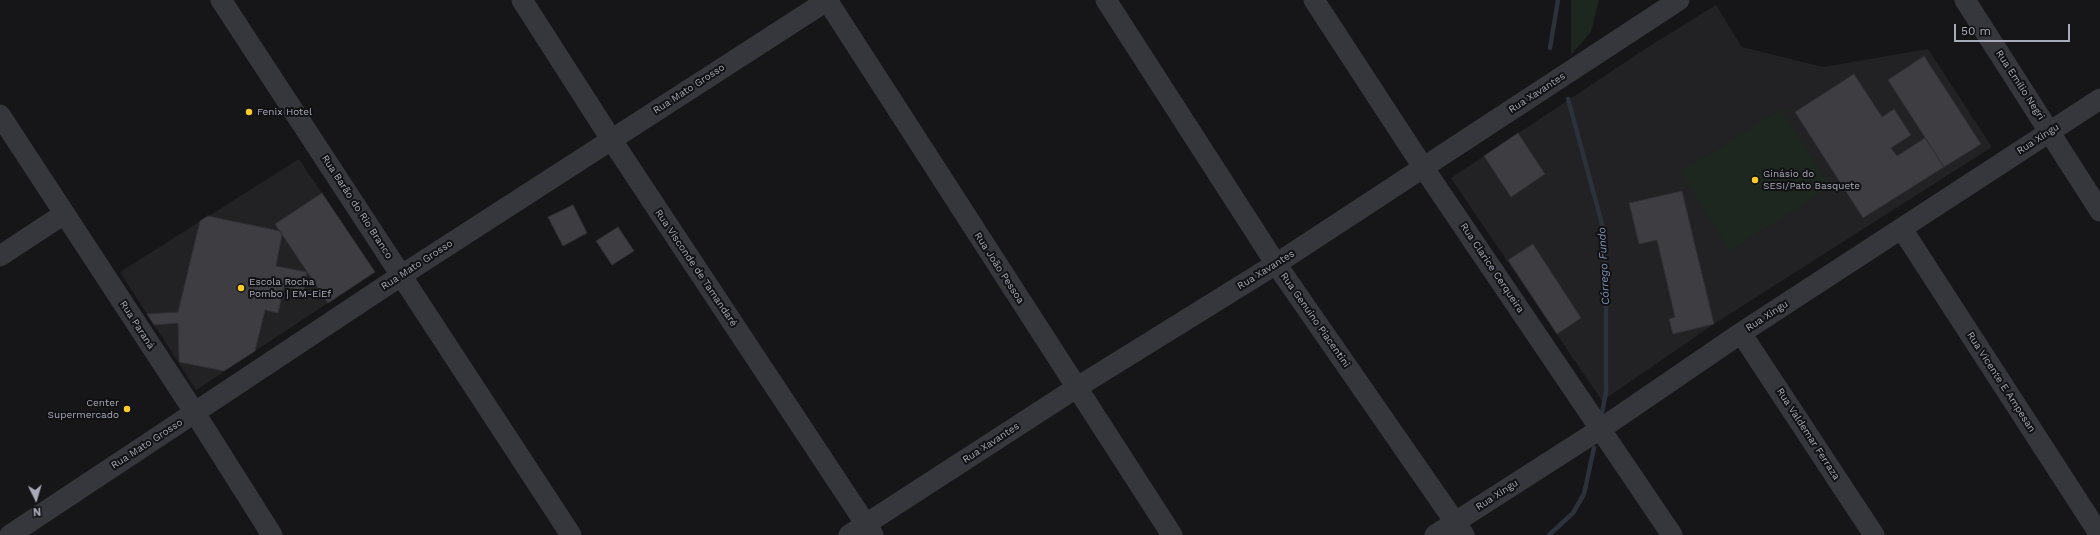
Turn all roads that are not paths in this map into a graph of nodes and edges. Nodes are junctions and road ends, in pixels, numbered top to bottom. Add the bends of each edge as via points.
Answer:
1 (221, 0) edge
2 (522, 0) edge
3 (827, 0) edge
4 (1106, 0) edge
5 (1314, 0) edge
6 (1679, 0) edge
7 (1965, 0) edge
8 (2100, 99) edge
9 (0, 115) edge
10 (2050, 132) junction
11 (611, 139) junction
12 (1423, 167) junction
13 (2100, 211) edge
14 (64, 214) junction
15 (1902, 229) junction
16 (0, 256) edge
17 (1276, 264) junction
18 (402, 275) junction
19 (1741, 333) junction
20 (1076, 388) junction
21 (195, 413) junction
22 (1602, 428) junction
23 (1460, 528) edge
24 (862, 531) edge
25 (2097, 532) edge
26 (10, 535) edge
27 (272, 535) edge
28 (571, 535) edge
29 (1172, 535) edge
30 (1435, 535) edge
31 (1672, 535) edge
32 (1874, 535) edge

1 - 18 street, Rua Barão do Rio Branco
2 - 11 street, Rua Visconde de Tamandaré
3 - 11 street, Rua Mato Grosso
3 - 20 street, Rua João Pessoa
4 - 17 street, Rua Genuino Piacentini
5 - 12 street, Rua Clarice Cerqueira
6 - 12 street, Rua Xavantes
7 - 10 street, Rua Emílio Negri
8 - 10 street, Rua Xingu
9 - 14 street, Rua Paraná
10 - 13 street, Rua Emílio Negri
10 - 15 street, Rua Xingu
11 - 18 street, Rua Mato Grosso
11 - 24 street, Rua Visconde de Tamandaré
12 - 17 street, Rua Xavantes
12 - 22 street, Rua Clarice Cerqueira
14 - 16 street
14 - 21 street, Rua Paraná
15 - 19 street, Rua Xingu
15 - 25 street, Rua Vicente E Ampesan
17 - 20 street, Rua Xavantes
17 - 23 street, Rua Genuino Piacentini
18 - 21 street, Rua Mato Grosso
18 - 28 street, Rua Barão do Rio Branco
19 - 22 street, Rua Xingu
19 - 32 street, Rua Valdemar Ferraza
20 - 24 street, Rua Xavantes
20 - 29 street, Rua João Pessoa
21 - 26 street, Rua Mato Grosso
21 - 27 street, Rua Paraná
22 - 23 street, Rua Xingu
22 - 31 street, Rua Clarice Cerqueira
23 - 30 street, Rua Xingu

